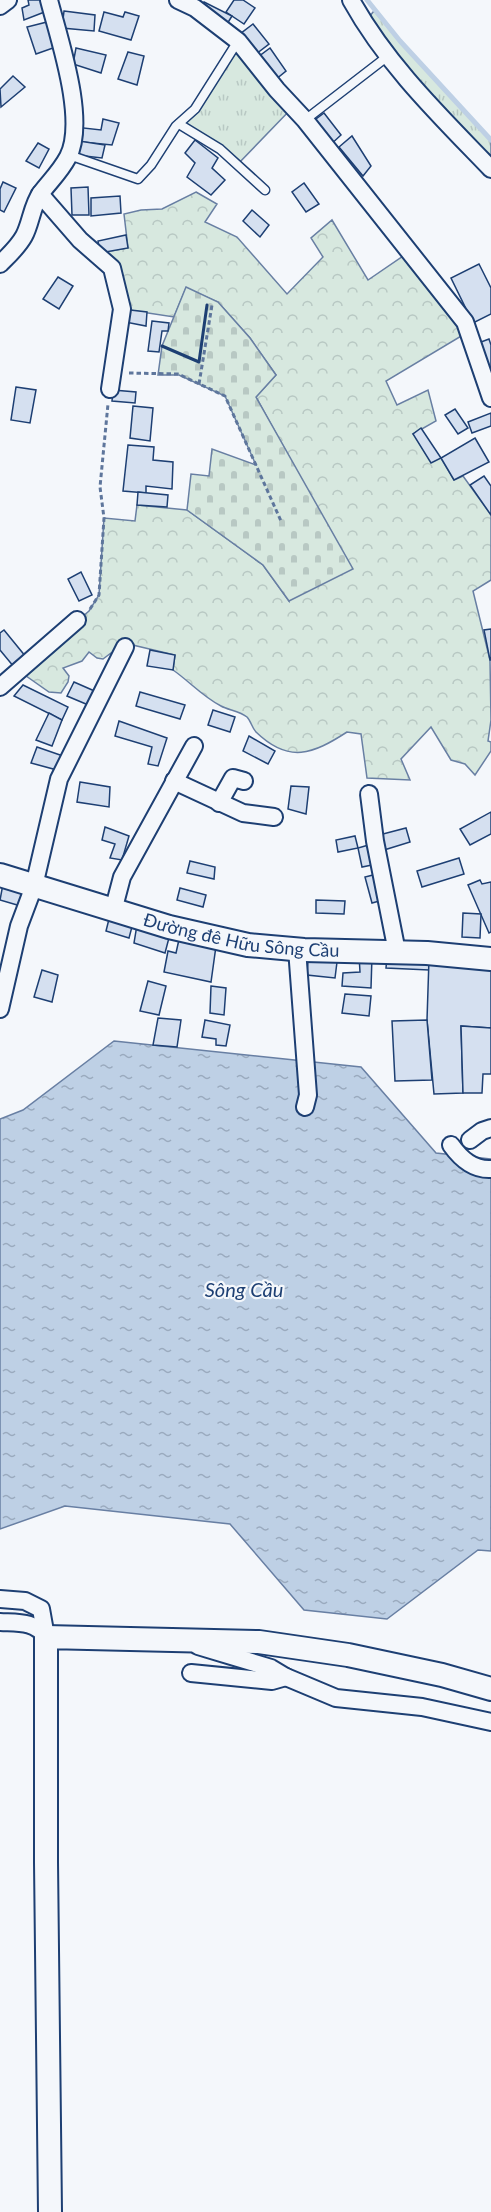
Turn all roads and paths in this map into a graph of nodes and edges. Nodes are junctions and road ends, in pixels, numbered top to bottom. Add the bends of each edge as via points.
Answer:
1 (8, 0) edge
2 (49, 0) edge
3 (178, 0) edge
4 (351, 0) edge
5 (0, 6) edge
6 (238, 41) junction
7 (388, 56) junction
8 (305, 120) junction
9 (179, 124) junction
10 (69, 155) junction
11 (491, 169) edge
12 (265, 190) dead end
13 (40, 194) junction
14 (0, 264) edge
15 (212, 305) dead end
16 (111, 381) junction
17 (199, 384) junction
18 (491, 398) edge
19 (281, 521) dead end
20 (77, 621) joint
21 (125, 647) dead end
22 (0, 687) edge
23 (194, 746) dead end
24 (174, 781) junction
25 (244, 781) dead end
26 (369, 795) dead end
27 (219, 803) junction
28 (274, 817) dead end
29 (0, 874) edge
30 (34, 886) junction
31 (113, 911) junction
32 (297, 949) junction
33 (397, 952) junction
34 (491, 959) edge
35 (0, 1009) edge
36 (305, 1107) dead end
37 (491, 1128) edge
38 (470, 1140) dead end
39 (452, 1145) dead end
40 (491, 1169) edge
41 (0, 1599) edge
42 (0, 1622) edge
43 (46, 1637) junction
44 (182, 1641) junction
45 (191, 1672) dead end
46 (286, 1677) junction
47 (491, 1689) edge
48 (491, 1722) edge
49 (50, 2212) edge

1 - 5 street
2 - 10 street via 75,110
3 - 6 street
4 - 7 street
6 - 8 street
6 - 9 lane via 195,110
7 - 8 lane
7 - 11 street
8 - 18 street via 465,322
9 - 10 lane via 138,179
9 - 12 lane via 220,149
10 - 13 street
13 - 14 street via 24,236
13 - 16 street via 80,240 112,268 123,309
15 - 17 path
16 - 17 path via 178,374
16 - 20 path via 100,487 104,518 99,595
17 - 19 path via 225,396
20 - 22 street
21 - 30 street via 59,779
23 - 24 street
24 - 27 street
24 - 31 street via 122,877
25 - 27 street via 233,778
26 - 33 street
27 - 28 street via 243,813
29 - 30 street, Đường đê Hữu Sông Cầu
30 - 31 street, Đường đê Hữu Sông Cầu
30 - 35 street via 19,926
31 - 32 street, Đường đê Hữu Sông Cầu via 248,945
32 - 33 street, Đường đê Hữu Sông Cầu
32 - 36 street via 308,1095
33 - 34 street, Đường đê Hữu Sông Cầu
37 - 38 street
39 - 40 street via 462,1160
41 - 43 street via 25,1601 41,1609
42 - 43 street via 31,1624
43 - 44 street
43 - 49 street
44 - 46 street via 271,1668
44 - 47 street via 270,1643 348,1655
45 - 46 street via 272,1681
46 - 48 street via 336,1698 422,1707

